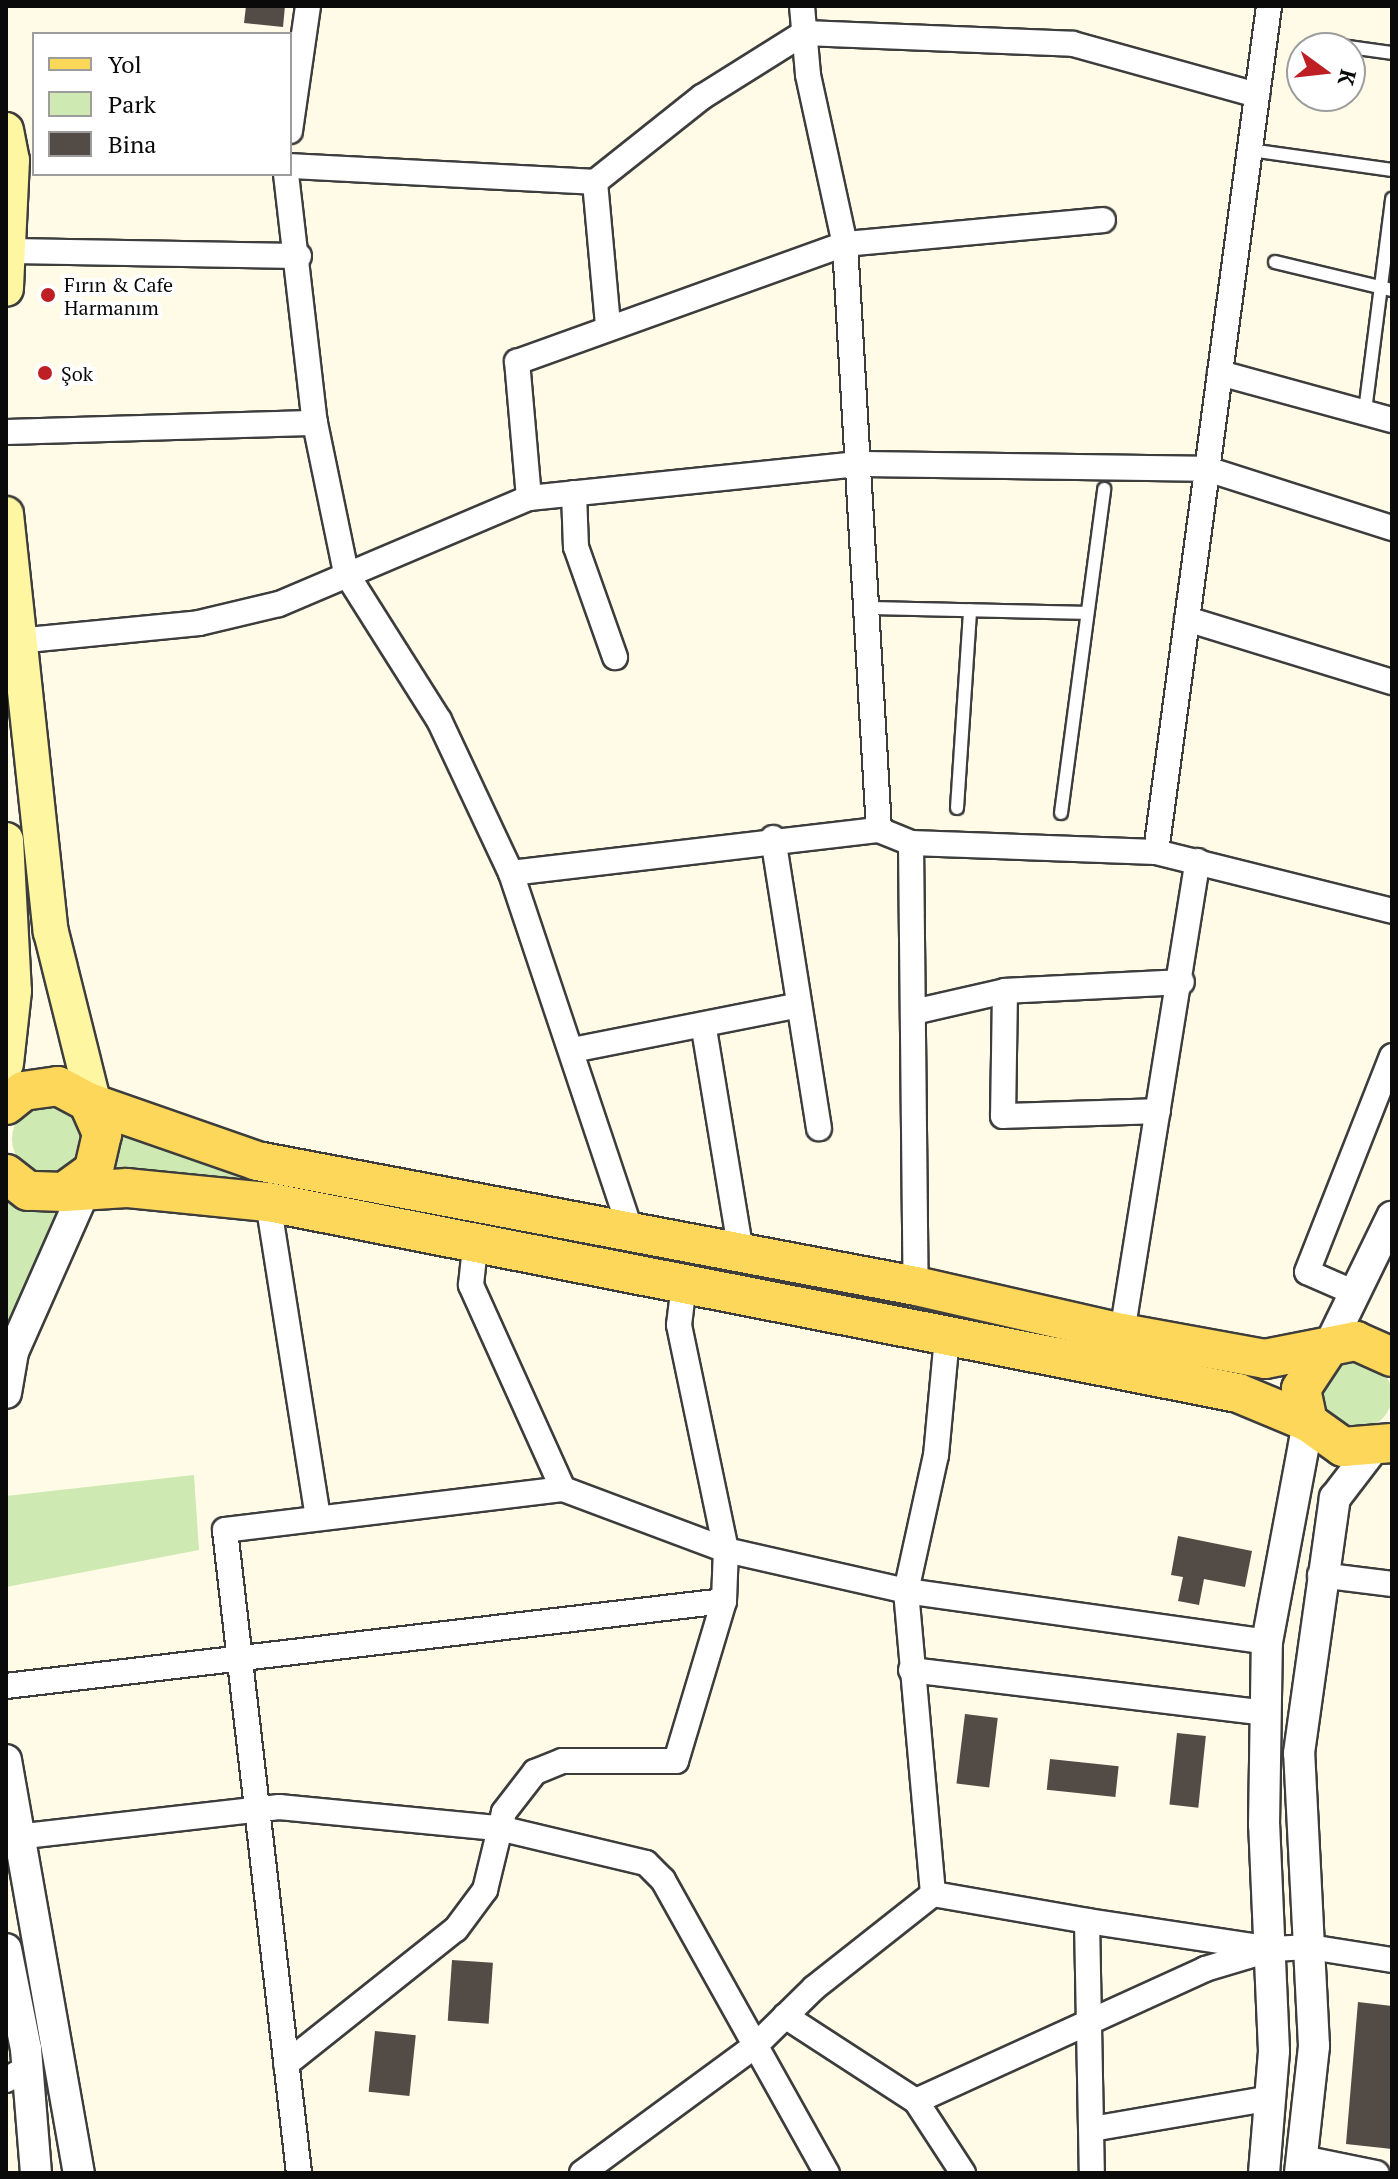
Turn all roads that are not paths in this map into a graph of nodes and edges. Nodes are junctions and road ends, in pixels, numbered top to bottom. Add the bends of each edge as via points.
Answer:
1 (308, 6) edge
2 (802, 6) edge
3 (1269, 6) edge
4 (804, 33) junction
5 (1366, 49) edge
6 (1392, 53) edge
7 (1257, 95) junction
8 (292, 117) edge
9 (1250, 150) junction
10 (15, 153) edge
11 (292, 166) edge
12 (1392, 170) edge
13 (286, 176) edge
14 (595, 182) junction
15 (1392, 199) edge
16 (1103, 220) dead end
17 (845, 244) junction
18 (8, 251) edge
19 (299, 256) junction
20 (1275, 262) dead end
21 (1386, 288) edge
22 (6, 289) edge
23 (608, 324) junction
24 (1220, 373) junction
25 (1366, 403) dead end
26 (1392, 420) edge
27 (315, 423) junction
28 (6, 432) edge
29 (858, 464) junction
30 (1207, 469) junction
31 (1104, 489) dead end
32 (574, 493) junction
33 (529, 498) junction
34 (6, 514) edge
35 (1392, 528) edge
36 (346, 573) junction
37 (866, 608) junction
38 (970, 610) junction
39 (1085, 613) junction
40 (1187, 619) junction
41 (17, 641) junction
42 (615, 657) dead end
43 (1392, 682) edge
44 (957, 808) dead end
45 (1061, 813) dead end
46 (879, 830) junction
47 (773, 838) junction
48 (6, 840) edge
49 (911, 843) junction
50 (1156, 852) junction
51 (1198, 861) junction
52 (511, 873) junction
53 (10, 902) edge
54 (1392, 911) edge
55 (1182, 982) junction
56 (1005, 991) junction
57 (796, 1006) junction
58 (918, 1011) junction
59 (704, 1029) junction
60 (573, 1050) junction
61 (1392, 1056) edge
62 (10, 1088) edge
63 (93, 1108) junction
64 (1158, 1111) junction
65 (819, 1128) dead end
66 (8, 1178) edge
67 (80, 1184) junction
68 (268, 1202) junction
69 (1392, 1217) edge
70 (632, 1234) junction
71 (475, 1246) junction
72 (741, 1253) junction
73 (684, 1286) junction
74 (916, 1286) junction
75 (1355, 1293) junction
76 (1122, 1333) junction
77 (947, 1337) junction
78 (1328, 1348) junction
79 (1392, 1357) edge
80 (6, 1393) edge
81 (1308, 1422) junction
82 (1387, 1439) edge
83 (563, 1489) junction
84 (318, 1516) junction
85 (726, 1550) junction
86 (1320, 1575) junction
87 (1392, 1584) edge
88 (906, 1591) junction
89 (724, 1601) junction
90 (1267, 1642) junction
91 (244, 1662) junction
92 (911, 1670) junction
93 (6, 1686) edge
94 (1264, 1713) junction
95 (6, 1760) edge
96 (255, 1809) junction
97 (499, 1828) junction
98 (25, 1836) junction
99 (933, 1894) junction
100 (1087, 1921) junction
101 (1310, 1947) junction
102 (6, 1949) edge
103 (1272, 1949) junction
104 (1392, 1960) edge
105 (785, 2016) junction
106 (1090, 2026) junction
107 (756, 2045) junction
108 (286, 2064) junction
109 (17, 2074) edge
110 (1272, 2098) junction
111 (916, 2101) junction
112 (1092, 2129) junction
113 (1301, 2166) edge
114 (36, 2173) edge
115 (79, 2173) edge
116 (299, 2173) edge
117 (582, 2173) edge
118 (827, 2173) edge
119 (963, 2173) edge
120 (1092, 2173) edge
121 (1264, 2173) edge
122 (1376, 2173) edge

1 - 8 street
2 - 4 street
3 - 7 street
4 - 7 street via 1073,44
4 - 14 street via 702,97
4 - 17 street
5 - 6 lane
7 - 9 street
9 - 12 lane
9 - 24 street
10 - 18 main road
11 - 14 street
13 - 19 street
14 - 23 street
15 - 21 lane
16 - 17 street
17 - 23 street
17 - 29 street
18 - 19 street
18 - 22 main road
19 - 27 street
20 - 21 lane
21 - 25 lane
23 - 33 street via 517,362
24 - 26 street
24 - 30 street
27 - 28 street
27 - 36 street
29 - 30 street
29 - 32 street
29 - 37 street
30 - 35 street
30 - 40 street
31 - 39 lane
32 - 33 street
32 - 42 street via 576,547
33 - 36 street
34 - 41 main road
36 - 41 street via 279,604 199,623
36 - 52 street via 439,720
37 - 38 lane
37 - 46 street
38 - 39 lane
38 - 44 lane
39 - 45 lane
40 - 43 street
40 - 50 street
41 - 63 main road via 51,932
46 - 47 street
46 - 49 street
47 - 52 street
47 - 57 street
48 - 53 main road
49 - 50 street
49 - 58 street
50 - 51 street
51 - 54 street
51 - 55 street
52 - 60 street
53 - 62 main road
55 - 56 street
55 - 64 street
56 - 58 street
56 - 64 street via 1003,1116
57 - 59 street
57 - 65 street
58 - 74 street
59 - 60 street
59 - 72 street
60 - 70 street
61 - 75 street via 1307,1272
62 - 63 main road via 58,1086
63 - 67 main road via 101,1152
63 - 70 main road via 257,1161
64 - 76 street
66 - 67 main road via 37,1193
67 - 68 main road
67 - 80 street via 13,1352
68 - 71 main road
68 - 84 street
69 - 75 street
70 - 72 main road
71 - 73 main road
71 - 83 street via 471,1285
72 - 74 main road
73 - 77 main road
73 - 85 street via 679,1325
74 - 76 main road
75 - 78 street
76 - 78 main road via 1265,1359
77 - 81 main road via 1238,1393
77 - 88 street via 936,1455
78 - 79 main road via 1369,1343
78 - 81 main road via 1303,1381
81 - 82 main road via 1343,1447
81 - 90 street
82 - 86 street via 1335,1498
83 - 84 street
83 - 85 street
84 - 91 street via 225,1530
85 - 88 street
85 - 89 street
86 - 87 street
86 - 101 street via 1299,1753
88 - 90 street
88 - 92 street
89 - 91 street
89 - 97 street via 676,1761 562,1761 535,1772
90 - 94 street
91 - 93 street
91 - 96 street
92 - 94 street
92 - 99 street
94 - 103 street
95 - 98 street
96 - 97 street
96 - 98 street
96 - 108 street
97 - 107 street via 646,1863 663,1880
97 - 108 street via 485,1890 456,1929
98 - 115 street
99 - 100 street
99 - 105 street
100 - 103 street
100 - 106 street
101 - 103 street
101 - 104 street
101 - 113 street via 1314,2046
102 - 109 street
103 - 106 street via 1205,1969
103 - 110 street
105 - 107 street
105 - 111 street
106 - 111 street
106 - 112 street
107 - 117 street
107 - 118 street
108 - 116 street
109 - 114 street
110 - 112 street
110 - 121 street
111 - 119 street
112 - 120 street
113 - 122 street

